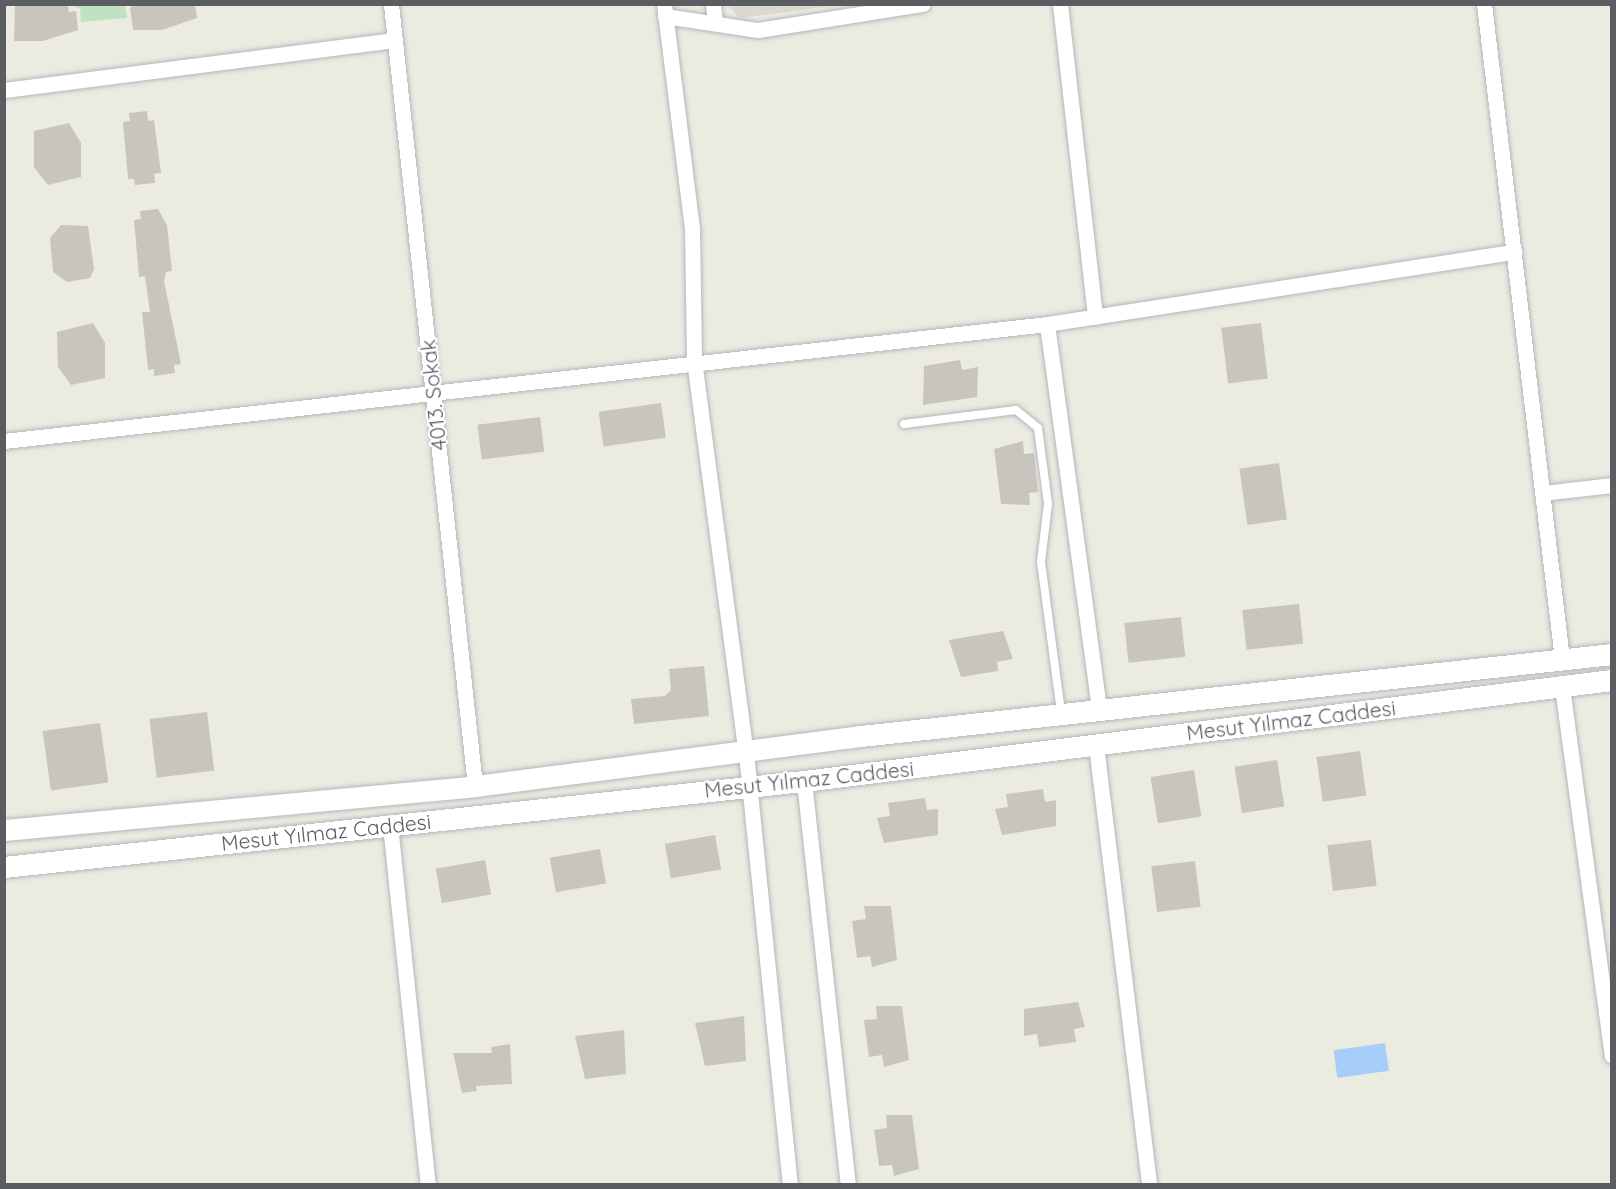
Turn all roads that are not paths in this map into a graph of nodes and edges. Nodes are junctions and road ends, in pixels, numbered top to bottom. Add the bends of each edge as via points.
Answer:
1 (391, 4) edge
2 (713, 4) edge
3 (923, 4) edge
4 (1060, 4) edge
5 (1484, 4) edge
6 (665, 10) edge
7 (715, 23) junction
8 (393, 40) junction
9 (4, 90) edge
10 (1514, 252) junction
11 (1095, 317) junction
12 (1047, 324) junction
13 (694, 360) junction
14 (432, 390) junction
15 (904, 424) dead end
16 (4, 441) edge
17 (1611, 485) edge
18 (1542, 493) junction
19 (1611, 654) edge
20 (1562, 659) junction
21 (1611, 680) edge
22 (1562, 687) junction
23 (1099, 710) junction
24 (1061, 714) junction
25 (1096, 745) junction
26 (746, 753) junction
27 (804, 782) junction
28 (475, 786) junction
29 (748, 786) junction
30 (390, 825) junction
31 (4, 830) edge
32 (4, 867) edge
33 (1611, 1056) edge
34 (428, 1185) edge
35 (790, 1185) edge
36 (848, 1185) edge
37 (1149, 1185) edge

1 - 8 street, 4013. Sokak
2 - 7 street
3 - 7 street via 758,30
4 - 11 street
5 - 10 street
6 - 7 street
6 - 13 street via 692,229
8 - 9 street
8 - 14 street, 4013. Sokak
10 - 11 street
10 - 18 street
11 - 12 street
12 - 13 street
12 - 23 street
13 - 14 street
13 - 26 street
14 - 16 street
14 - 28 street, 4013. Sokak
15 - 24 lane via 1016,410 1038,428 1048,504 1041,562
17 - 18 street
18 - 20 street
19 - 20 main road, Mesut Yılmaz Caddesi
20 - 23 main road, Mesut Yılmaz Caddesi
21 - 22 main road, Mesut Yılmaz Caddesi
22 - 25 main road, Mesut Yılmaz Caddesi
22 - 33 street
23 - 24 main road, Mesut Yılmaz Caddesi
24 - 26 main road, Mesut Yılmaz Caddesi
25 - 27 main road, Mesut Yılmaz Caddesi
25 - 37 street
26 - 28 main road, Mesut Yılmaz Caddesi
26 - 29 street
27 - 29 main road, Mesut Yılmaz Caddesi
27 - 36 street
28 - 31 main road, Mesut Yılmaz Caddesi
29 - 30 main road, Mesut Yılmaz Caddesi
29 - 35 street
30 - 32 main road, Mesut Yılmaz Caddesi
30 - 34 street

